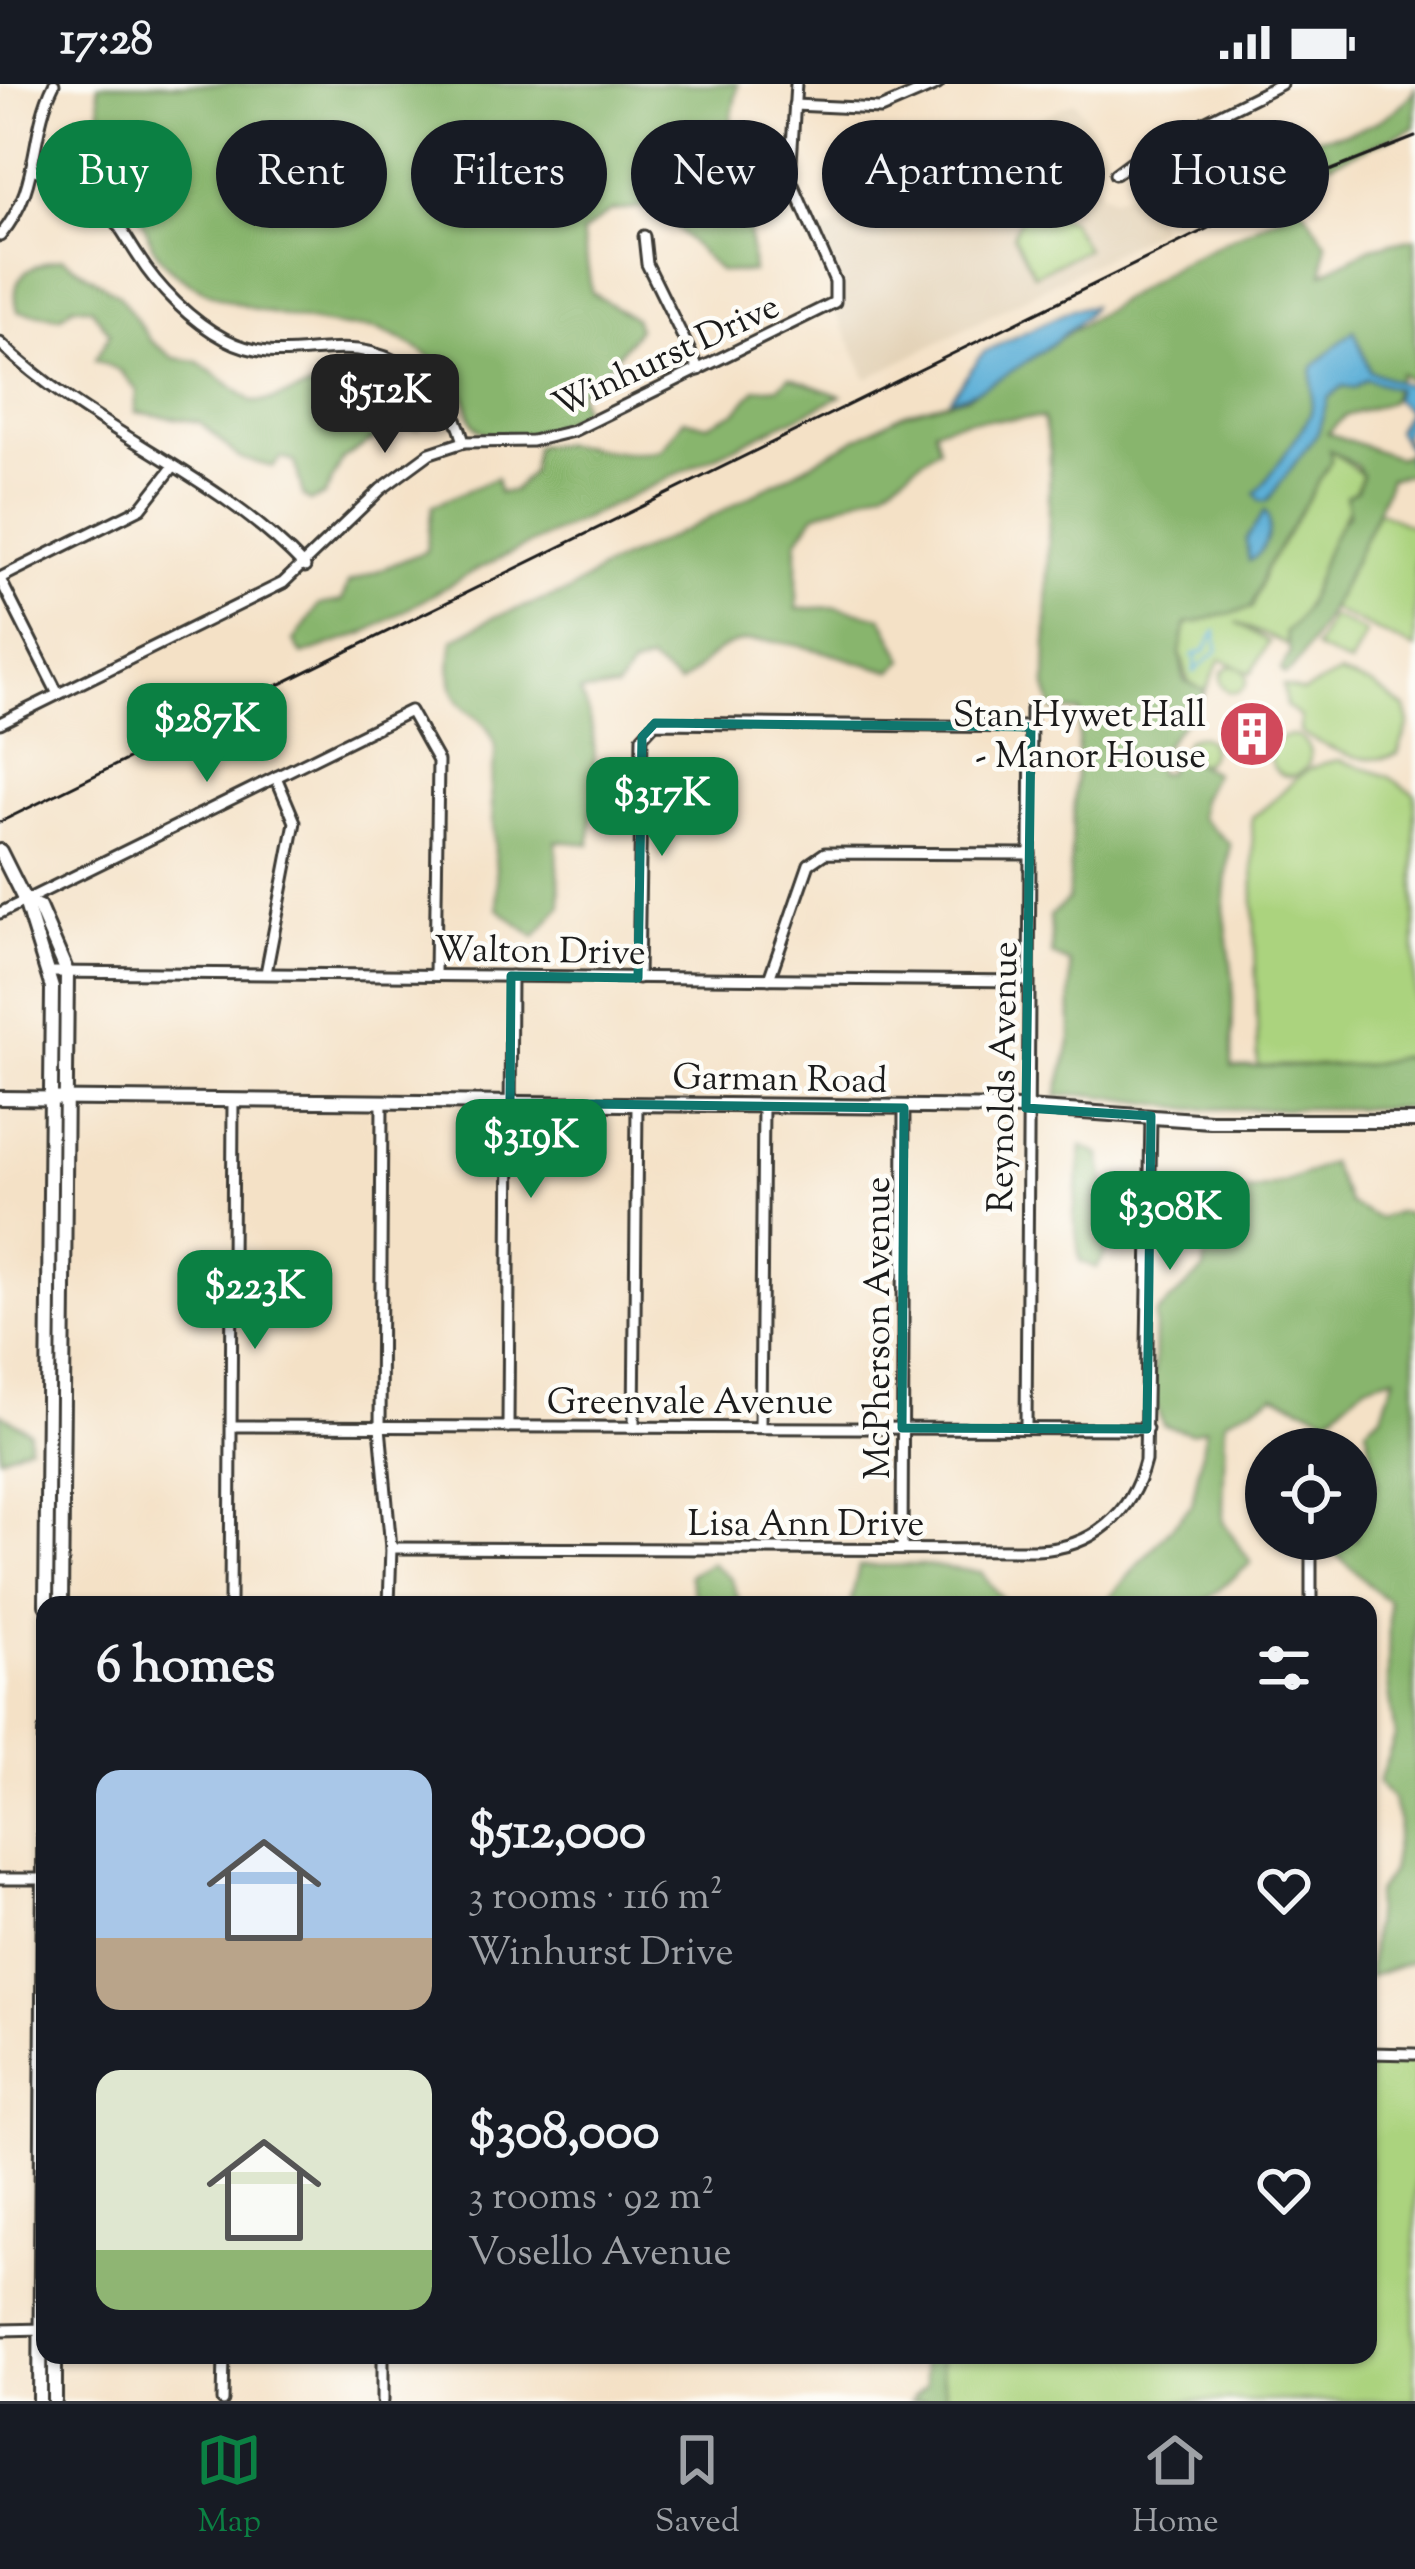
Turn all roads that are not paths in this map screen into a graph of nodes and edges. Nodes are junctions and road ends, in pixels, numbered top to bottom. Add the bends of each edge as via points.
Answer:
1 (54, 84) edge
2 (796, 84) edge
3 (938, 84) edge
4 (1281, 84) edge
5 (794, 105) junction
6 (34, 170) junction
7 (1115, 174) dead end
8 (0, 236) edge
9 (644, 236) dead end
10 (0, 343) edge
11 (699, 370) junction
12 (464, 442) junction
13 (173, 467) junction
14 (305, 567) junction
15 (0, 578) edge
16 (58, 694) junction
17 (1031, 709) dead end
18 (0, 723) edge
19 (1031, 727) junction
20 (276, 777) junction
21 (0, 851) edge
22 (1030, 854) junction
23 (25, 901) junction
24 (0, 914) edge
25 (51, 972) junction
26 (67, 972) junction
27 (266, 973) junction
28 (435, 974) junction
29 (511, 976) junction
30 (638, 978) junction
31 (769, 979) junction
32 (1028, 981) junction
33 (0, 1098) edge
34 (57, 1099) junction
35 (233, 1101) junction
36 (382, 1102) junction
37 (510, 1103) junction
38 (637, 1105) junction
39 (764, 1107) junction
40 (904, 1108) junction
41 (1026, 1108) junction
42 (1151, 1116) junction
43 (1415, 1121) edge
44 (49, 1250) junction
45 (64, 1250) junction
46 (233, 1426) junction
47 (380, 1427) junction
48 (508, 1427) junction
49 (634, 1427) junction
50 (760, 1427) junction
51 (902, 1428) junction
52 (1026, 1428) junction
53 (1147, 1429) junction
54 (46, 1435) junction
55 (64, 1435) junction
56 (391, 1548) junction
57 (902, 1550) junction
58 (1311, 1560) edge
59 (46, 1596) edge
60 (61, 1596) edge
61 (230, 1596) edge
62 (389, 1596) edge
63 (1311, 1596) edge
64 (0, 1879) edge
65 (36, 1879) edge
66 (1377, 2054) edge
67 (1415, 2054) edge
68 (36, 2329) edge
69 (0, 2330) edge
70 (41, 2364) edge
71 (55, 2364) edge
72 (224, 2364) edge
73 (383, 2364) edge
74 (40, 2401) edge
75 (55, 2401) edge
76 (224, 2401) edge
77 (382, 2401) edge

1 - 6 street
2 - 5 street
3 - 5 street via 880,109
4 - 7 street
5 - 11 street, Winhurst Drive via 790,178 835,281 835,302
6 - 8 street
6 - 12 street via 100,203 159,283 211,330 274,353 357,346 381,352 440,390
9 - 11 street via 647,264
10 - 13 street via 79,409
11 - 12 street, Winhurst Drive via 562,435
12 - 14 street, Winhurst Drive via 408,466
13 - 14 street via 262,524
13 - 15 street via 141,508
14 - 16 street, Winhurst Drive
15 - 16 street
16 - 18 street, Winhurst Drive
17 - 19 street, Reynolds Avenue
19 - 22 street, Reynolds Avenue
19 - 30 street via 665,722 646,729
20 - 23 street
20 - 27 street via 295,821
20 - 28 street via 410,711 438,760
21 - 23 street
22 - 31 street via 825,853 809,864
22 - 32 street, Reynolds Avenue
23 - 24 street
23 - 25 street
23 - 26 street via 39,907
25 - 26 street, Walton Drive
25 - 34 street
26 - 27 street, Walton Drive
26 - 34 street
27 - 28 street, Walton Drive
28 - 29 street, Walton Drive
29 - 30 street, Walton Drive
29 - 37 street
30 - 31 street, Walton Drive
31 - 32 street, Walton Drive
32 - 41 street, Reynolds Avenue
33 - 34 street, Garman Road
34 - 35 street, Garman Road
34 - 44 street
34 - 45 street
35 - 36 street, Garman Road
35 - 46 street
36 - 37 street, Garman Road
36 - 47 street
37 - 38 street, Garman Road
37 - 48 street
38 - 39 street, Garman Road
38 - 49 street
39 - 40 street, Garman Road
39 - 50 street
40 - 41 street, Garman Road
40 - 51 street, McPherson Avenue
41 - 42 street, Garman Road
41 - 52 street, Reynolds Avenue
42 - 43 street, Garman Road
42 - 53 street, Lisa Ann Drive
44 - 45 street
44 - 54 street
45 - 55 street
46 - 47 street, Greenvale Avenue
46 - 61 street
47 - 48 street, Greenvale Avenue
47 - 56 street
48 - 49 street, Greenvale Avenue
49 - 50 street, Greenvale Avenue
50 - 51 street, Greenvale Avenue
51 - 52 street, Greenvale Avenue
51 - 57 street, McPherson Avenue
52 - 53 street, Greenvale Avenue
53 - 57 street, Lisa Ann Drive via 1132,1498 1089,1538 1052,1549
54 - 55 street
54 - 59 street
55 - 60 street
56 - 57 street, Lisa Ann Drive
56 - 62 street
58 - 63 street
64 - 65 street
66 - 67 street
68 - 69 street
70 - 74 street
71 - 75 street
72 - 76 street
73 - 77 street

